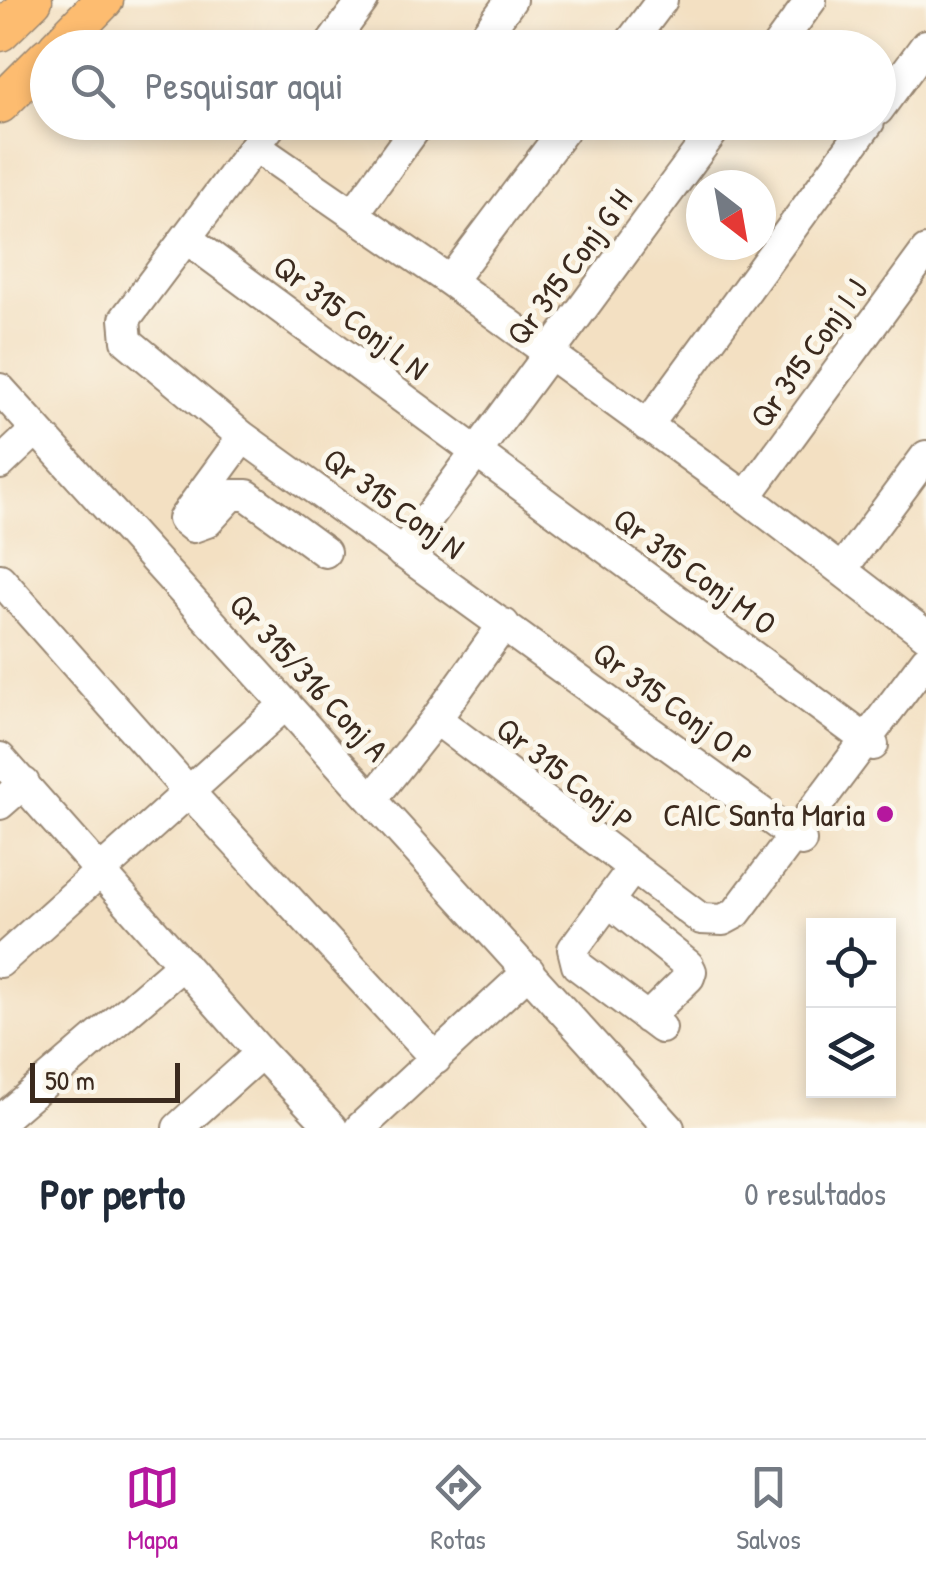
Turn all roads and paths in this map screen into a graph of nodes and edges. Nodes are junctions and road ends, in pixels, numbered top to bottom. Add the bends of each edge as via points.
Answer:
1 (104, 0) edge
2 (363, 0) edge
3 (511, 0) edge
4 (662, 0) edge
5 (811, 0) edge
6 (74, 30) edge
7 (341, 30) edge
8 (489, 30) edge
9 (640, 30) edge
10 (789, 30) edge
11 (926, 45) edge
12 (30, 74) edge
13 (896, 86) edge
14 (0, 104) edge
15 (260, 140) edge
16 (271, 140) edge
17 (407, 140) edge
18 (556, 140) edge
19 (707, 140) edge
20 (856, 140) edge
21 (354, 213) junction
22 (186, 238) junction
23 (926, 251) edge
24 (450, 281) junction
25 (549, 353) junction
26 (0, 389) edge
27 (647, 426) junction
28 (36, 430) junction
29 (243, 437) junction
30 (475, 453) junction
31 (926, 456) edge
32 (0, 464) edge
33 (746, 497) junction
34 (325, 552) dead end
35 (402, 552) junction
36 (842, 569) junction
37 (0, 580) edge
38 (504, 624) junction
39 (926, 635) edge
40 (926, 660) edge
41 (286, 704) junction
42 (436, 719) junction
43 (869, 742) junction
44 (0, 758) edge
45 (24, 782) junction
46 (189, 792) junction
47 (373, 798) junction
48 (0, 804) edge
49 (797, 838) junction
50 (632, 869) junction
51 (100, 872) junction
52 (608, 901) junction
53 (0, 962) edge
54 (183, 964) junction
55 (529, 972) junction
56 (261, 1053) junction
57 (436, 1059) junction
58 (0, 1121) edge
59 (178, 1128) edge
60 (332, 1128) edge
61 (360, 1128) edge
62 (669, 1128) edge

1 - 6 main road
2 - 7 street
3 - 8 street
4 - 9 street
5 - 10 street
11 - 13 street
12 - 14 main road
15 - 22 street
16 - 21 street
17 - 21 street
18 - 24 street
19 - 25 street, Qr 315 Conj G H
20 - 27 street
21 - 24 street
22 - 29 street, Qr 315 Conj N via 125,318 124,330 127,340
22 - 30 street, Qr 315 Conj L N
23 - 33 street, Qr 315 Conj I J
24 - 25 street
25 - 27 street
25 - 30 street, Qr 315 Conj G H
26 - 28 street, Qr 315/316 Conj A
27 - 33 street
28 - 32 street
28 - 41 street, Qr 315/316 Conj A
29 - 34 street via 183,519 197,527 232,495 247,494
29 - 35 street, Qr 315 Conj N
30 - 35 street, Qr 315 Conj G H
30 - 43 street, Qr 315 Conj M O
31 - 36 street
33 - 36 street
35 - 38 street, Qr 315 Conj N
36 - 39 street
37 - 46 street
38 - 42 street
38 - 49 street, Qr 315 Conj O P
40 - 43 street
41 - 46 street
41 - 47 street, Qr 315/316 Conj A
42 - 47 street
42 - 50 street, Qr 315 Conj P
43 - 49 street
44 - 45 street
45 - 48 street
45 - 51 street
46 - 51 street
46 - 57 street
47 - 55 street, Qr 315/316 Conj A
49 - 50 street, Qr 315 Conj P via 724,920 701,919
50 - 52 street
51 - 53 street
51 - 54 street
52 - 52 street via 691,971 654,1023 573,956
54 - 56 street
54 - 58 street
55 - 57 street
55 - 62 street, Qr 315/316 Conj A
56 - 59 street
56 - 60 street
57 - 61 street

